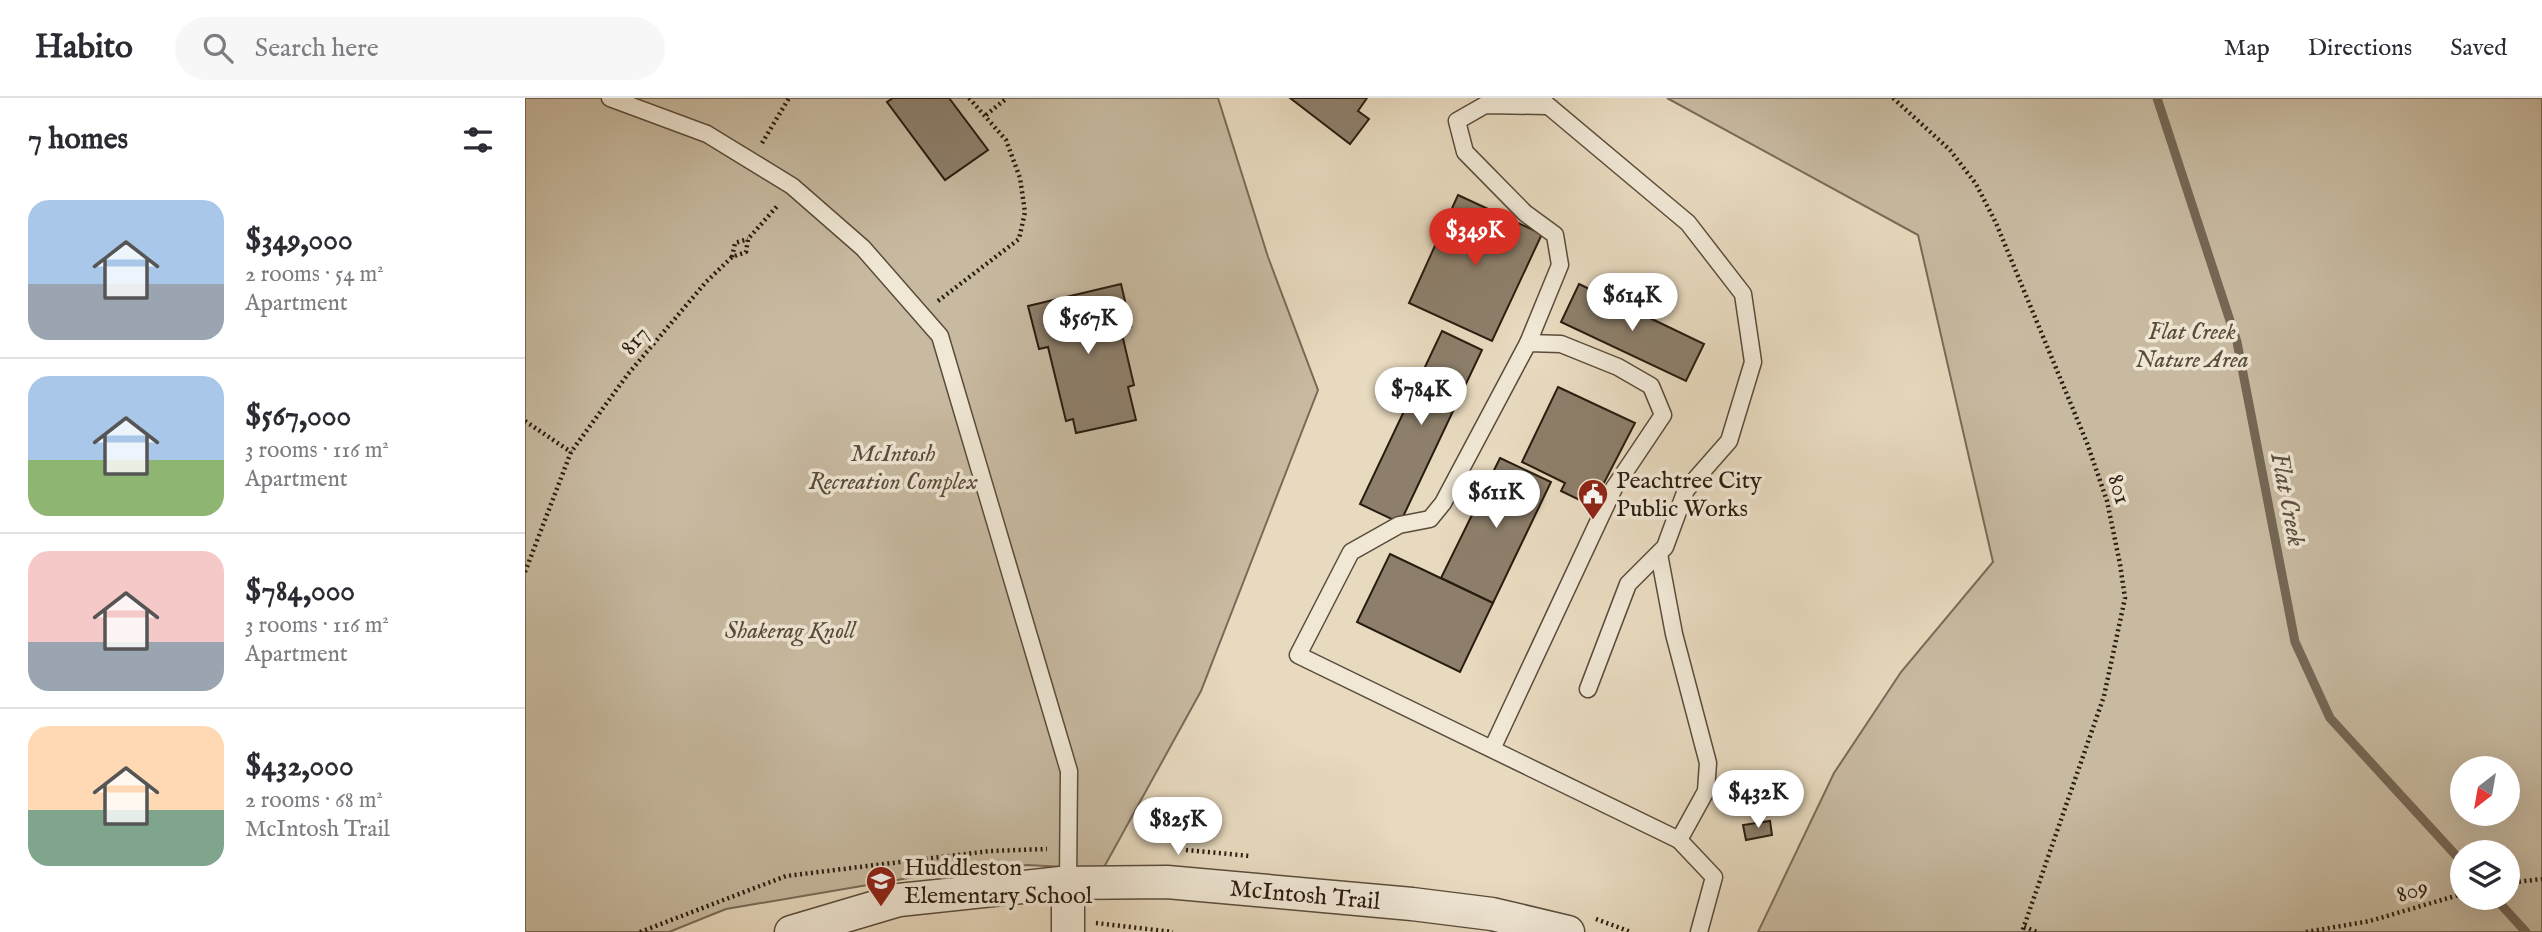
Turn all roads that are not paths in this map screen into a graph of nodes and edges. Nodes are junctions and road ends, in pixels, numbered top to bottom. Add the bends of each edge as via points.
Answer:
1 (610, 98) edge
2 (1544, 102) edge
3 (1528, 343) junction
4 (1659, 554) junction
5 (1588, 689) dead end
6 (1492, 749) junction
7 (1679, 840) junction
8 (1069, 883) junction
9 (1069, 926) edge
10 (791, 932) edge
11 (1568, 932) edge
12 (1699, 932) edge

1 - 8 lane via 707,134 792,186 863,248 940,336 1069,771
2 - 3 lane via 1485,105 1457,121 1465,152 1525,213 1555,235 1560,265
2 - 4 lane via 1688,223 1743,294 1753,362 1729,441 1686,490
3 - 6 lane via 1560,345 1618,367 1651,386 1663,415 1613,488
3 - 6 lane via 1443,503 1430,519 1399,525 1351,552 1298,655
4 - 5 lane via 1628,584
4 - 7 lane via 1674,634 1708,763 1706,791
6 - 7 lane
7 - 12 lane via 1714,877
8 - 9 street
8 - 10 street, McIntosh Trail via 899,900
8 - 11 street, McIntosh Trail via 1167,882 1412,904 1492,914

